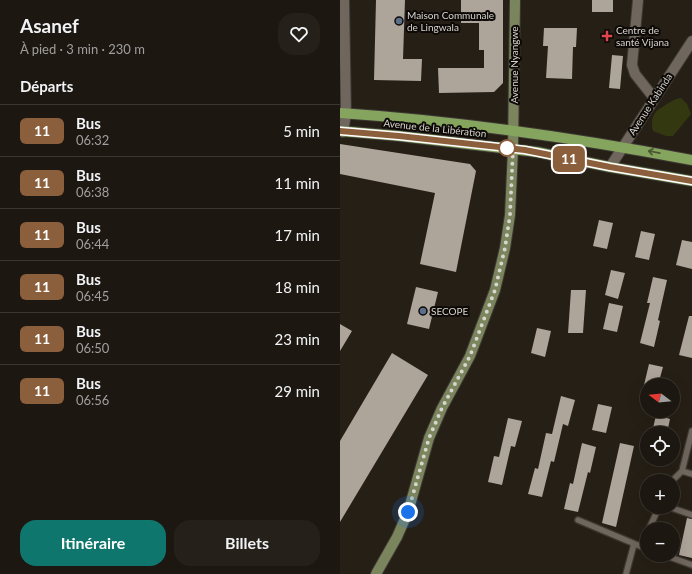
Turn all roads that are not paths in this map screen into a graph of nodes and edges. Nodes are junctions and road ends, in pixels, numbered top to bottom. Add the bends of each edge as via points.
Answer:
1 (344, 0) edge
2 (515, 0) edge
3 (638, 0) edge
4 (692, 41) edge
5 (654, 98) junction
6 (343, 114) edge
7 (514, 130) junction
8 (342, 132) edge
9 (622, 147) junction
10 (513, 149) junction
11 (692, 160) edge
12 (610, 167) junction
13 (692, 181) edge
14 (692, 431) edge
15 (682, 470) junction
16 (678, 474) edge
17 (692, 474) edge
18 (680, 511) edge
19 (692, 515) edge
20 (578, 520) dead end
21 (634, 544) junction
22 (640, 546) edge
23 (680, 561) edge
24 (692, 565) edge
25 (376, 574) edge
26 (626, 574) edge

1 - 6 street
2 - 7 main road, Avenue Nyangwe
3 - 5 street via 632,65 635,74
4 - 5 street, Avenue Kabinda
5 - 9 street, Avenue Kabinda
6 - 7 main road, Avenue de la Libération
6 - 8 street
7 - 9 main road, Avenue de la Libération
7 - 10 main road, Avenue Nyangwe
8 - 10 main road, Avenue de la Libération
11 -> 9 main road, Avenue de la Libération
9 - 12 street, Avenue Kabinda
10 - 12 main road, Avenue de la Libération
10 - 25 main road, Avenue Nyangwe via 510,215 495,290 470,356 429,438 408,512
12 - 13 main road, Avenue de la Libération
14 - 15 lane
15 - 16 lane
15 - 17 lane
18 - 19 lane
20 - 21 lane
21 - 22 lane
21 - 26 lane
23 - 24 lane

